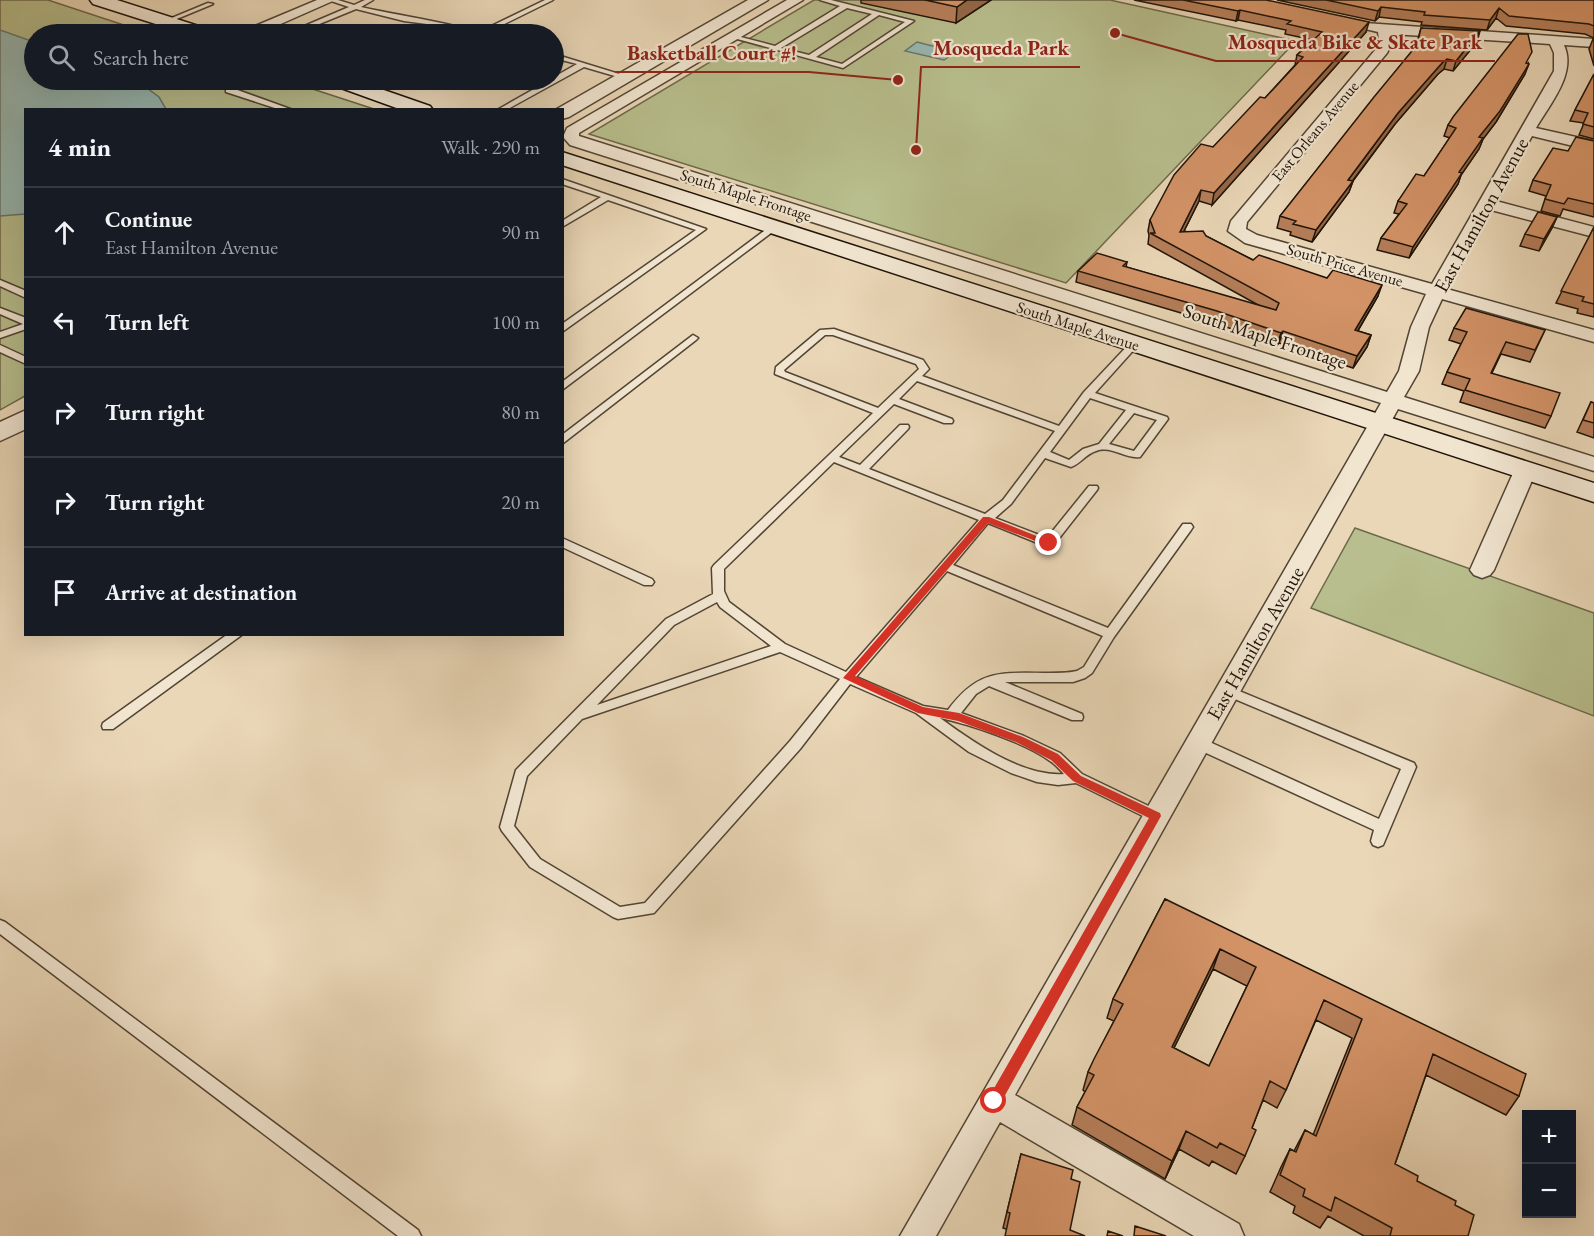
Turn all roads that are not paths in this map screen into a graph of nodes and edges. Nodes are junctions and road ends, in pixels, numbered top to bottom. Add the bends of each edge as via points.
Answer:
1 (329, 0) edge
2 (370, 0) edge
3 (550, 0) edge
4 (760, 0) edge
5 (796, 0) edge
6 (823, 0) edge
7 (106, 1) edge
8 (210, 4) dead end
9 (846, 4) edge
10 (355, 7) junction
11 (878, 13) junction
12 (165, 22) junction
13 (172, 24) edge
14 (272, 24) edge
15 (315, 24) edge
16 (442, 24) edge
17 (501, 24) edge
18 (1361, 24) edge
19 (1384, 29) junction
20 (733, 37) junction
21 (1555, 40) junction
22 (1594, 43) edge
23 (776, 48) junction
24 (811, 57) junction
25 (564, 59) edge
26 (583, 64) junction
27 (564, 75) edge
28 (625, 77) junction
29 (230, 90) dead end
30 (367, 90) edge
31 (536, 90) edge
32 (284, 108) edge
33 (417, 108) edge
34 (504, 108) edge
35 (564, 112) edge
36 (1529, 131) junction
37 (1594, 146) edge
38 (567, 147) edge
39 (564, 182) edge
40 (607, 197) junction
41 (1486, 204) junction
42 (564, 224) edge
43 (775, 227) junction
44 (1237, 231) joint
45 (1594, 232) edge
46 (922, 251) junction
47 (900, 268) junction
48 (0, 283) edge
49 (1437, 291) junction
50 (24, 294) edge
51 (0, 311) edge
52 (24, 323) edge
53 (24, 325) edge
54 (564, 327) edge
55 (0, 335) edge
56 (1594, 336) edge
57 (693, 338) dead end
58 (1134, 344) junction
59 (0, 348) edge
60 (24, 360) edge
61 (916, 377) junction
62 (564, 385) edge
63 (1088, 394) junction
64 (892, 400) junction
65 (1132, 408) junction
66 (880, 411) junction
67 (1385, 412) junction
68 (24, 419) edge
69 (948, 421) dead end
70 (904, 427) dead end
71 (1061, 430) junction
72 (0, 433) edge
73 (564, 439) edge
74 (1103, 445) junction
75 (1044, 454) junction
76 (832, 459) junction
77 (1594, 464) edge
78 (862, 470) junction
79 (1525, 471) junction
80 (1093, 488) dead end
81 (1594, 493) edge
82 (986, 519) junction
83 (1187, 527) dead end
84 (564, 543) edge
85 (945, 567) junction
86 (1482, 570) dead end
87 (648, 582) dead end
88 (720, 595) junction
89 (1110, 634) junction
90 (234, 636) edge
91 (781, 647) junction
92 (848, 678) junction
93 (989, 681) junction
94 (1227, 691) junction
95 (921, 710) junction
96 (952, 715) junction
97 (578, 716) junction
98 (1077, 717) dead end
99 (108, 726) dead end
100 (1197, 743) junction
101 (1077, 778) junction
102 (1156, 816) junction
103 (1382, 827) junction
104 (1378, 841) dead end
105 (0, 926) edge
106 (994, 1101) junction
107 (412, 1236) edge
108 (917, 1236) edge
109 (1227, 1236) edge

1 - 10 lane
1 - 14 street
2 - 10 lane
3 - 17 lane
4 - 28 street
5 - 20 street
6 - 9 lane
7 - 12 main road
8 - 12 lane
9 - 11 lane
9 - 23 lane
10 - 15 lane
10 - 16 lane
11 - 24 lane
11 - 24 lane via 911,21 843,66
12 - 13 main road
18 - 19 street
19 - 21 street
19 - 44 street, East Orleans Avenue via 1383,50 1239,221
20 - 23 lane
20 - 38 street via 572,132
21 - 22 street
21 - 36 street, East Hamilton Avenue via 1561,53 1561,71
23 - 24 lane
25 - 26 lane
26 - 27 lane
26 - 28 lane
28 - 35 street
29 - 32 lane
30 - 33 main road
31 - 34 lane
36 - 37 street
36 - 41 street, East Hamilton Avenue
38 - 43 main road, South Maple Avenue
38 - 46 street, South Maple Frontage via 587,145
39 - 40 lane
40 - 42 lane
40 - 54 lane via 702,229
41 - 45 street
41 - 49 street, East Hamilton Avenue
43 - 47 main road, South Maple Avenue
43 - 62 lane
44 - 49 street, South Price Avenue
46 - 47 street
46 - 67 street, South Maple Frontage
47 - 58 main road, South Maple Avenue
48 - 50 lane
49 - 56 street, South Price Avenue
49 - 67 street, East Hamilton Avenue via 1419,327 1409,371
51 - 52 lane
53 - 55 lane
57 - 73 lane
58 - 63 lane
58 - 67 main road, South Maple Avenue
59 - 60 lane
61 - 64 lane
61 - 66 lane via 924,369 920,362 834,332 822,332 779,369 780,374
61 - 71 lane
63 - 65 lane
63 - 71 lane
64 - 66 lane
64 - 69 lane
65 - 74 lane
65 - 74 lane via 1163,419 1136,455
66 - 76 lane
67 - 77 street, South Maple Frontage
67 - 79 main road, South Maple Avenue
67 - 94 street, East Hamilton Avenue
68 - 72 street
70 - 78 lane
71 - 75 lane
74 - 75 lane via 1091,447 1071,464
75 - 82 lane via 1007,502
76 - 78 lane
76 - 88 lane via 718,568
78 - 82 lane
79 - 81 main road, South Maple Avenue
79 - 86 street
80 - 82 lane via 1049,543
82 - 85 lane
83 - 89 lane
84 - 87 lane
85 - 89 lane
85 - 92 lane
88 - 91 lane via 724,604
88 - 97 lane via 670,622
89 - 93 lane via 1081,675
90 - 99 lane
91 - 92 lane
91 - 97 lane
92 - 95 lane
92 - 97 lane via 795,745 649,909 618,913 535,863 507,827 521,774
93 - 96 lane via 975,687
93 - 98 lane
94 - 100 street, East Hamilton Avenue
94 - 103 lane via 1408,767
95 - 96 lane
95 - 101 lane via 962,740 1013,767 1066,781
96 - 101 lane via 1055,757
100 - 102 street, East Hamilton Avenue
100 - 103 lane
101 - 102 lane
102 - 106 street, East Hamilton Avenue
103 - 104 lane
105 - 107 lane
106 - 108 street, East Hamilton Avenue
106 - 109 street

